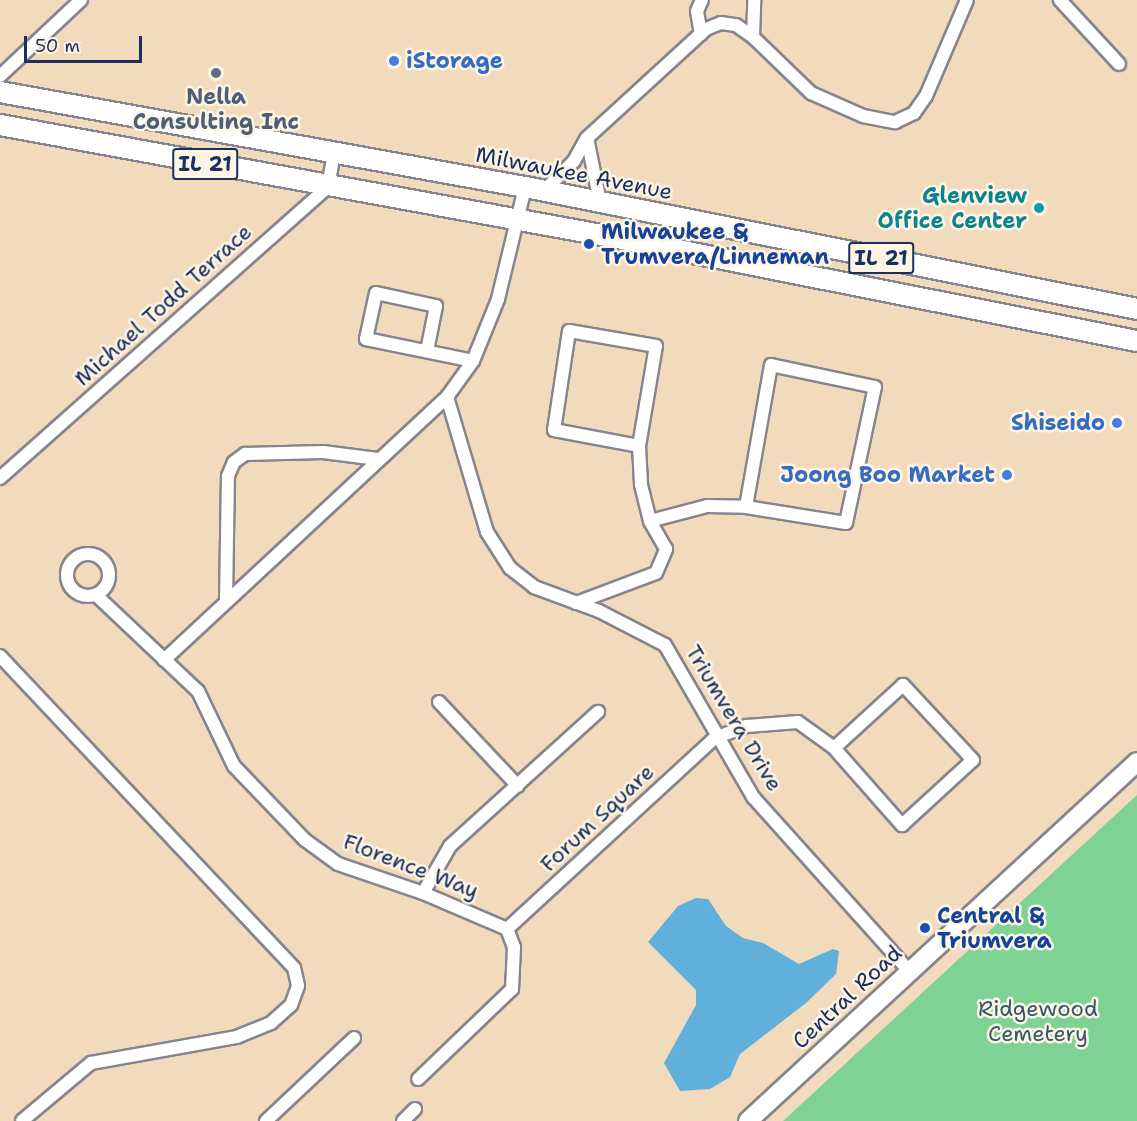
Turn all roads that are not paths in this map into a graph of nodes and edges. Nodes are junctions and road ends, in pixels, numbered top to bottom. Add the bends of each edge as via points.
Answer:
1 (81, 0) edge
2 (702, 0) edge
3 (754, 0) edge
4 (967, 0) edge
5 (1060, 0) edge
6 (701, 34) junction
7 (753, 37) junction
8 (1119, 64) dead end
9 (0, 76) edge
10 (0, 92) edge
11 (0, 125) edge
12 (587, 138) junction
13 (334, 152) junction
14 (328, 186) junction
15 (535, 189) junction
16 (600, 202) junction
17 (518, 221) junction
18 (1137, 309) edge
19 (1137, 318) edge
20 (1093, 333) junction
21 (1137, 342) edge
22 (427, 351) junction
23 (473, 361) junction
24 (447, 397) junction
25 (639, 446) junction
26 (378, 459) junction
27 (0, 478) edge
28 (746, 507) junction
29 (650, 521) junction
30 (96, 595) dead end
31 (226, 601) junction
32 (576, 603) junction
33 (0, 656) edge
34 (164, 660) junction
35 (439, 702) dead end
36 (598, 712) dead end
37 (715, 738) junction
38 (834, 748) junction
39 (1137, 762) edge
40 (518, 786) junction
41 (423, 893) junction
42 (507, 929) junction
43 (910, 972) junction
44 (354, 1038) dead end
45 (418, 1079) dead end
46 (416, 1109) dead end
47 (22, 1121) edge
48 (266, 1121) edge
49 (403, 1121) edge
50 (748, 1121) edge

1 - 9 street
2 - 6 street via 697,11
3 - 7 street
4 - 7 street via 926,96 914,113 894,122 863,116 811,93
5 - 8 street
6 - 7 street via 721,23 736,25
6 - 12 street
10 - 13 main road, Milwaukee Avenue / IL 21
11 - 14 main road, IL 21
12 - 15 street via 574,161
12 - 16 street
13 - 14 street
13 - 15 main road, Milwaukee Avenue / IL 21
14 - 17 main road, IL 21
14 - 27 street, Michael Todd Terrace
15 - 16 main road, Milwaukee Avenue / IL 21
15 - 17 street
16 - 18 main road, Milwaukee Avenue / IL 21
17 - 20 main road, IL 21
17 - 23 street via 498,300
19 - 20 main road via 1120,314 1106,318
20 - 21 main road, IL 21
22 - 22 street via 436,306 376,293 366,339
22 - 23 street
23 - 24 street
24 - 26 street
24 - 32 street, Triumvera Drive via 488,532 510,568 526,580
25 - 25 street via 657,346 569,331 554,430
25 - 29 street via 641,484
26 - 31 street
26 - 31 street via 323,452 246,454 234,462 228,476
28 - 28 street via 771,365 875,387 846,523
28 - 29 street via 707,506
29 - 32 street via 666,549 656,573
30 - 34 street
31 - 34 street
32 - 37 street, Triumvera Drive via 665,645
33 - 47 street via 294,968 298,986 291,1005 271,1023 237,1038 91,1063
34 - 41 street, Florence Way via 198,691 234,766 306,840 339,864
35 - 40 street
36 - 40 street
37 - 38 street via 747,726 798,722
37 - 42 street, Forum Square
37 - 43 street, Triumvera Drive via 753,797
38 - 38 street via 902,825 973,760 903,684
39 - 43 main road, Central Road
40 - 41 street via 450,846
41 - 42 street, Florence Way
42 - 45 street via 514,946 512,989
43 - 50 main road, Central Road
44 - 48 street
46 - 49 street

